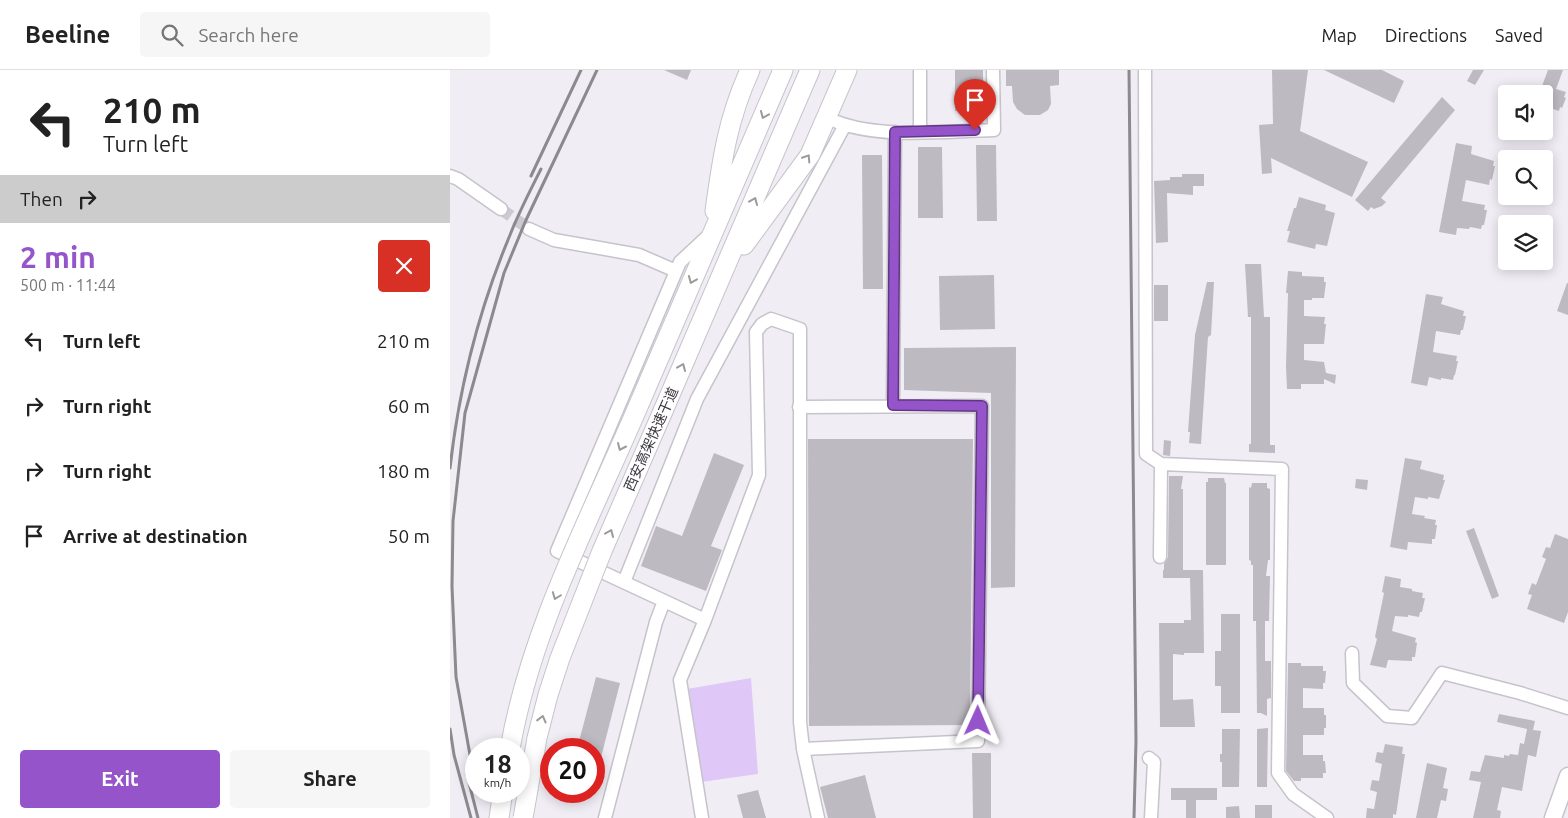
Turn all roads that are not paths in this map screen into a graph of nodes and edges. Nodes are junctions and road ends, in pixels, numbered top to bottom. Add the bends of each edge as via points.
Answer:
1 (750, 70) edge
2 (783, 70) edge
3 (810, 70) edge
4 (847, 70) edge
5 (920, 70) edge
6 (993, 70) edge
7 (1145, 70) edge
8 (827, 118) junction
9 (845, 125) junction
10 (920, 131) junction
11 (895, 132) junction
12 (450, 176) edge
13 (501, 209) tunnel mouth
14 (532, 231) tunnel mouth
15 (713, 232) junction
16 (676, 271) junction
17 (718, 283) junction
18 (893, 405) junction
19 (799, 407) junction
20 (1161, 464) junction
21 (1160, 558) dead end
22 (624, 582) junction
23 (664, 601) junction
24 (705, 620) junction
25 (1352, 652) dead end
26 (1568, 708) edge
27 (512, 738) edge
28 (803, 749) junction
29 (1149, 758) dead end
30 (1568, 776) edge
31 (501, 803) edge
32 (499, 818) edge
33 (523, 818) edge
34 (605, 818) edge
35 (702, 818) edge
36 (818, 818) edge
37 (1151, 818) edge
38 (1327, 818) edge
39 (1553, 818) edge

1 - 15 highway via 729,125
2 -> 15 highway, 西安高架快速干道
17 -> 3 highway, 西安高架快速干道
4 - 8 highway
5 - 10 street
6 - 10 street via 994,130
7 - 20 street via 1146,454
8 - 9 street
17 -> 8 highway via 810,155
9 - 11 street
9 - 22 street via 697,399
10 - 11 street
11 - 18 street
12 - 13 street
14 - 16 street via 554,240 639,255
15 - 16 street via 680,262
15 -> 27 highway, 西安高架快速干道, bridge via 545,625 521,699
16 - 22 street via 557,551
33 -> 17 highway, 西安高架快速干道, bridge via 537,738 560,658 602,551
18 - 19 street
18 - 28 street via 982,406 978,741
19 - 24 street via 800,329 771,319 756,332 759,476
19 - 28 street via 800,722
20 - 21 street
20 - 38 street via 1282,469 1278,773 1293,794
22 - 23 street
23 - 24 street
23 - 34 street
24 - 35 street via 680,680
25 - 26 street via 1353,684 1387,716 1412,718 1442,673
28 - 36 street
29 - 37 street via 1154,762
30 - 39 main road
31 - 32 highway

